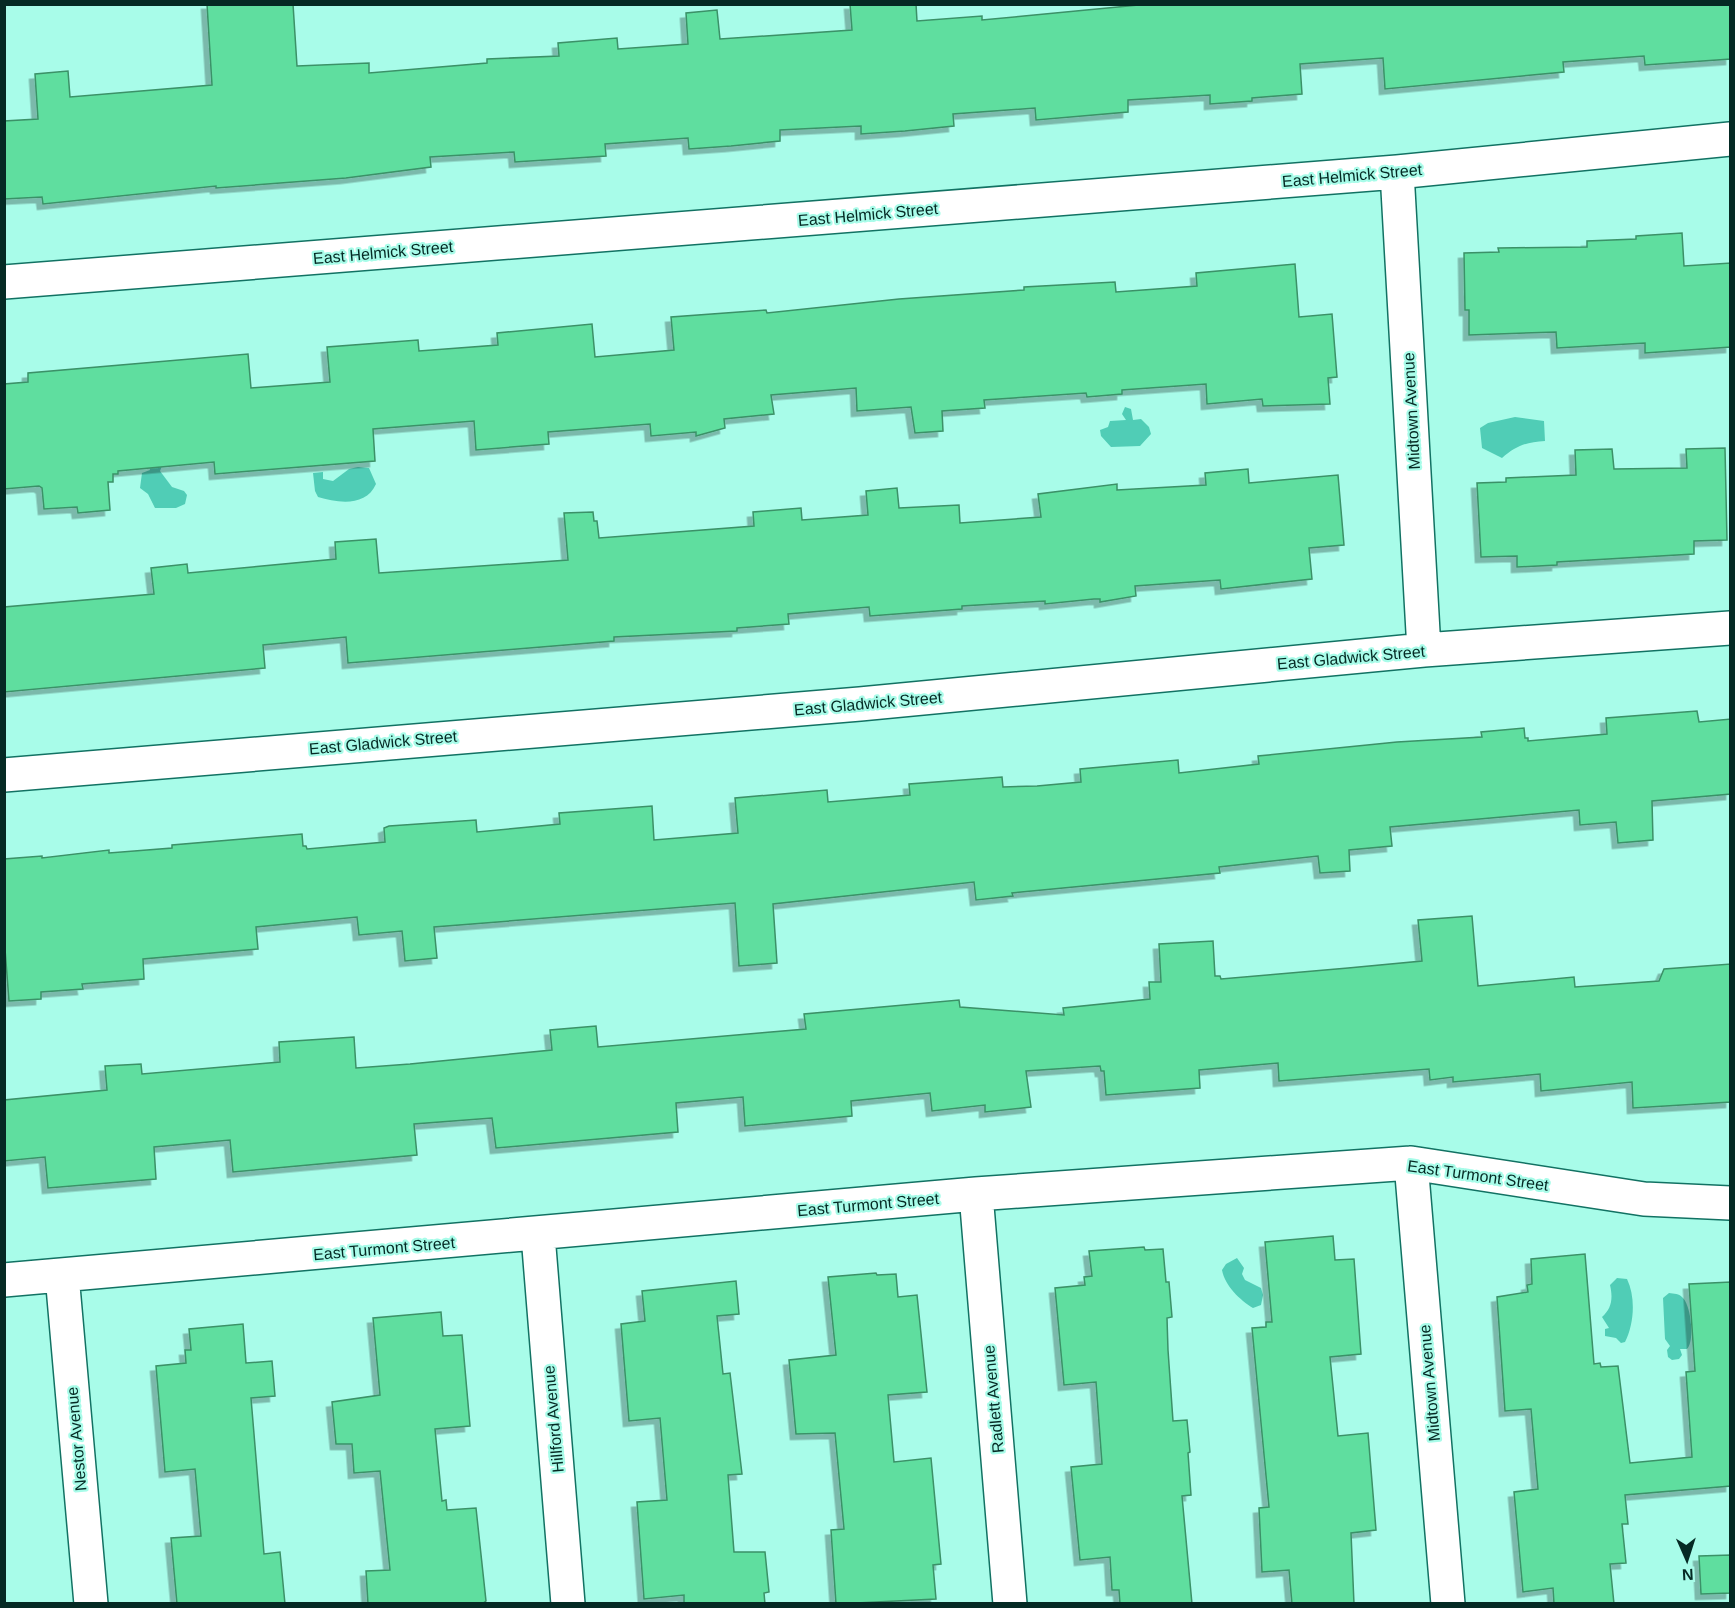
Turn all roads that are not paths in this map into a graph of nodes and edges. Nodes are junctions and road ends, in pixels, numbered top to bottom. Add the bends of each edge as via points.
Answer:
1 (1731, 139) edge
2 (1397, 172) junction
3 (4, 282) edge
4 (1731, 628) edge
5 (1424, 650) junction
6 (4, 775) edge
7 (1411, 1163) junction
8 (976, 1194) junction
9 (1731, 1203) edge
10 (538, 1234) junction
11 (62, 1275) junction
12 (4, 1280) edge
13 (91, 1604) edge
14 (568, 1604) edge
15 (1010, 1604) edge
16 (1448, 1604) edge

1 - 2 street, East Helmick Street
2 - 3 street, East Helmick Street
2 - 5 street, Midtown Avenue
4 - 5 street, East Gladwick Street
5 - 6 street, East Gladwick Street via 849,705
7 - 8 street, East Turmont Street
7 - 9 street, East Turmont Street via 1644,1200
7 - 16 street, Midtown Avenue
8 - 10 street, East Turmont Street
8 - 15 street, Radlett Avenue
10 - 11 street, East Turmont Street
10 - 14 street, Hillford Avenue
11 - 12 street, East Turmont Street
11 - 13 street, Nestor Avenue

